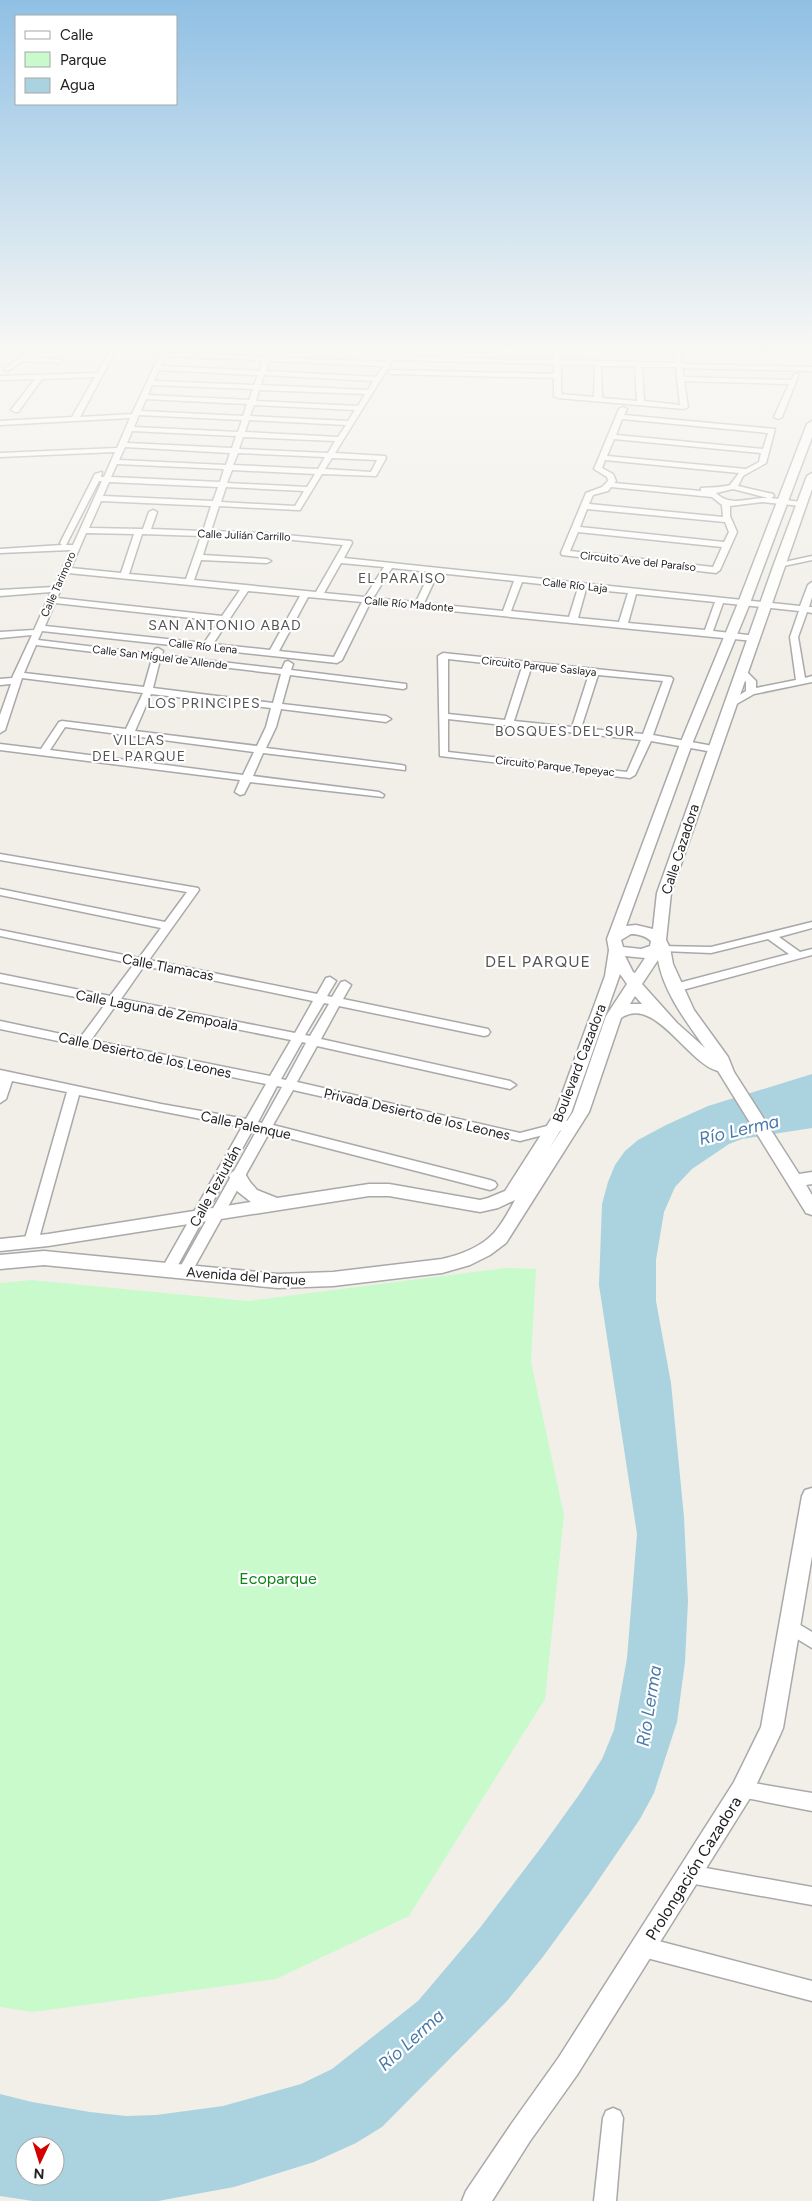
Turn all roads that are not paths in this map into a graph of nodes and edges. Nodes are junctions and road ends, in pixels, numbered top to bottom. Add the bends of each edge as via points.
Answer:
1 (25, 455) edge
2 (113, 455) edge
3 (115, 455) edge
4 (234, 455) edge
5 (325, 455) edge
6 (330, 455) junction
7 (604, 455) edge
8 (765, 455) edge
9 (800, 455) edge
10 (0, 456) edge
11 (603, 458) junction
12 (114, 462) junction
13 (230, 468) junction
14 (745, 471) junction
15 (320, 472) junction
16 (812, 476) edge
17 (97, 479) junction
18 (106, 479) junction
19 (611, 483) junction
20 (224, 485) junction
21 (733, 487) junction
22 (309, 489) junction
23 (746, 489) junction
24 (715, 493) junction
25 (97, 498) junction
26 (783, 500) junction
27 (802, 502) junction
28 (726, 503) junction
29 (217, 504) junction
30 (739, 504) junction
31 (584, 506) junction
32 (153, 512) dead end
33 (727, 520) junction
34 (82, 530) junction
35 (575, 530) junction
36 (143, 532) junction
37 (207, 533) junction
38 (64, 543) junction
39 (727, 545) junction
40 (0, 546) edge
41 (75, 547) junction
42 (0, 551) edge
43 (198, 557) junction
44 (812, 558) edge
45 (338, 560) junction
46 (268, 561) dead end
47 (448, 561) dead end
48 (779, 564) junction
49 (389, 566) junction
50 (64, 570) junction
51 (435, 570) junction
52 (445, 571) junction
53 (124, 576) junction
54 (519, 579) junction
55 (189, 582) junction
56 (812, 585) edge
57 (583, 586) junction
58 (245, 588) junction
59 (56, 589) junction
60 (632, 591) junction
61 (0, 593) edge
62 (305, 594) junction
63 (319, 595) junction
64 (52, 600) junction
65 (720, 600) junction
66 (367, 601) junction
67 (744, 603) junction
68 (419, 605) junction
69 (766, 605) junction
70 (808, 610) edge
71 (506, 614) junction
72 (224, 619) junction
73 (573, 620) junction
74 (623, 625) junction
75 (39, 630) junction
76 (708, 634) junction
77 (0, 635) edge
78 (731, 636) junction
79 (754, 638) junction
80 (159, 641) junction
81 (33, 642) junction
82 (207, 646) junction
83 (273, 653) junction
84 (290, 655) junction
85 (157, 657) junction
86 (528, 664) junction
87 (287, 672) junction
88 (594, 672) junction
89 (742, 672) junction
90 (18, 678) junction
91 (812, 679) edge
92 (0, 682) edge
93 (801, 682) junction
94 (404, 686) dead end
95 (148, 691) junction
96 (751, 692) junction
97 (730, 704) junction
98 (278, 706) junction
99 (443, 716) junction
100 (386, 719) dead end
101 (508, 724) junction
102 (0, 730) edge
103 (575, 731) junction
104 (130, 732) junction
105 (644, 739) junction
106 (685, 745) junction
107 (0, 747) edge
108 (262, 749) junction
109 (713, 751) junction
110 (44, 752) junction
111 (442, 754) joint
112 (401, 768) dead end
113 (247, 779) junction
114 (240, 792) dead end
115 (379, 795) dead end
116 (0, 857) edge
117 (0, 892) edge
118 (812, 925) edge
119 (168, 926) junction
120 (0, 934) edge
121 (771, 936) junction
122 (615, 944) junction
123 (660, 946) junction
124 (812, 952) edge
125 (799, 956) junction
126 (141, 962) junction
127 (0, 978) edge
128 (330, 981) dead end
129 (634, 984) junction
130 (345, 985) dead end
131 (675, 988) junction
132 (320, 998) junction
133 (113, 1001) junction
134 (336, 1002) junction
135 (659, 1015) junction
136 (614, 1016) junction
137 (0, 1025) edge
138 (484, 1032) dead end
139 (298, 1038) junction
140 (314, 1041) junction
141 (83, 1042) junction
142 (3, 1075) edge
143 (729, 1077) junction
144 (273, 1081) junction
145 (289, 1085) junction
146 (510, 1085) dead end
147 (74, 1091) junction
148 (0, 1099) edge
149 (574, 1123) junction
150 (250, 1124) junction
151 (265, 1128) junction
152 (554, 1128) junction
153 (238, 1176) junction
154 (797, 1176) edge
155 (490, 1185) dead end
156 (518, 1198) junction
157 (274, 1204) junction
158 (812, 1209) edge
159 (218, 1213) junction
160 (198, 1217) junction
161 (31, 1242) junction
162 (0, 1246) edge
163 (0, 1262) edge
164 (177, 1270) junction
165 (812, 1502) edge
166 (790, 1626) junction
167 (812, 1641) edge
168 (742, 1790) junction
169 (812, 1802) edge
170 (689, 1874) junction
171 (812, 1896) edge
172 (643, 1947) junction
173 (812, 1991) edge
174 (612, 2118) dead end
175 (476, 2201) edge
176 (605, 2201) edge

1 - 10 street
2 - 17 street, Calle Tarimoro
3 - 12 street
4 - 13 street
5 - 6 street
6 - 15 street
6 - 15 street via 382,458 373,474
7 - 11 street
8 - 14 street via 762,463
9 - 26 street
11 - 14 street
11 - 19 street via 598,469 610,476
12 - 13 street
12 - 18 street
13 - 15 street
13 - 20 street
14 - 21 street
15 - 22 street
16 - 27 street
17 - 18 street
17 - 38 street, Calle Tarimoro
18 - 20 street
18 - 25 street
19 - 24 street
19 - 31 street, Circuito Ave del Paraíso via 590,493
20 - 22 street
20 - 29 street
21 - 23 street
21 - 24 street
22 - 29 street via 297,508
23 - 26 street
23 - 30 street
24 - 28 street
25 - 29 street
25 - 34 street
26 - 27 street
26 - 30 street
26 - 67 street
27 - 48 street
28 - 30 street
28 - 33 street, Circuito Ave del Paraíso
29 - 37 street
31 - 33 street
31 - 35 street, Circuito Ave del Paraíso
32 - 36 street
33 - 39 street, Circuito Ave del Paraíso via 733,532
34 - 36 street, Calle Julián Carrillo
34 - 41 street
35 - 39 street
35 - 39 street, Circuito Ave del Paraíso via 565,553 716,570
36 - 37 street, Calle Julián Carrillo
36 - 53 street
37 - 43 street
37 - 45 street, Calle Julián Carrillo via 348,542
38 - 40 street
38 - 41 street, Calle Tarimoro
41 - 42 street
41 - 50 street, Calle Tarimoro
43 - 46 street
43 - 55 street
44 - 48 street
45 - 49 street, Calle Río Laja
45 - 63 street
47 - 52 street
48 - 69 street, Calle Cazadora
49 - 51 street, Calle Río Laja
49 - 66 street
50 - 53 street, Calle Río Madonte
50 - 59 street, Calle Tarimoro
51 - 52 street, Calle Río Laja
51 - 68 street
52 - 54 street, Calle Río Laja
53 - 55 street, Calle Río Madonte
54 - 57 street, Calle Río Laja
54 - 71 street
55 - 58 street, Calle Río Madonte
56 - 70 street
57 - 60 street, Calle Río Laja
57 - 73 street
58 - 62 street, Calle Río Madonte
58 - 72 street
59 - 61 street
59 - 64 street, Calle Tarimoro
60 - 65 street, Calle Río Laja
60 - 74 street
62 - 63 street, Calle Río Madonte
62 - 83 street
63 - 66 street, Calle Río Madonte
64 - 72 street
64 - 75 street, Calle Tarimoro
65 - 67 street, Calle Río Laja
65 - 76 street
66 - 68 street, Calle Río Madonte
66 - 84 street, Calle Río Lena via 337,660
67 - 69 street, Calle Río Laja
67 - 78 street
68 - 71 street, Calle Río Madonte
69 - 70 street, Calle Río Laja
69 - 79 street, Calle Cazadora
70 - 93 street via 794,637
71 - 73 street, Calle Río Madonte
72 - 82 street
73 - 74 street, Calle Río Madonte
74 - 76 street, Calle Río Madonte
75 - 77 street, Calle Río Lena
75 - 80 street, Calle Río Lena
75 - 81 street, Calle Tarimoro
76 - 78 street, Calle Río Madonte
78 - 79 street, Calle Río Madonte
78 - 106 street
79 - 89 street, Calle Cazadora
80 - 82 street, Calle Río Lena
80 - 85 street
81 - 85 street, Calle San Miguel de Allende
81 - 90 street, Calle Tarimoro
82 - 83 street, Calle Río Lena
83 - 84 street, Calle Río Lena
84 - 87 street
85 - 87 street, Calle San Miguel de Allende
85 - 95 street
86 - 88 street, Circuito Parque Saslaya
86 - 99 street, Circuito Parque Saslaya via 443,656
86 - 101 street
87 - 94 street, Calle San Miguel de Allende
87 - 98 street
88 - 103 street
88 - 105 street, Circuito Parque Saslaya via 668,679
89 - 96 street via 751,681
89 - 97 street, Calle Cazadora
90 - 92 street
90 - 95 street
90 - 102 street, Calle Tarimoro
91 - 93 street
93 - 96 street
95 - 98 street
95 - 104 street
96 - 97 street
97 - 109 street, Calle Cazadora
98 - 100 street
98 - 108 street
99 - 101 street
99 - 111 street, Circuito Parque Saslaya
101 - 103 street
103 - 105 street
104 - 108 street
104 - 110 street via 62,724
105 - 106 street
105 - 111 street, Circuito Parque Tepeyac via 630,775
106 - 109 street
106 - 122 street
107 - 110 street
108 - 112 street
108 - 113 street
109 - 123 street, Calle Cazadora via 664,893
110 - 113 street
113 - 114 street
113 - 115 street
116 - 119 street via 194,890
117 - 119 street
118 - 121 street
119 - 126 street
120 - 126 street, Calle Tlamacas
121 - 123 street via 711,950
121 - 125 street
122 - 123 street via 642,954
122 - 123 street via 622,931 637,929 651,934
122 - 129 street
122 - 152 street, Boulevard Cazadora via 612,976 563,1113
123 - 129 street, Boulevard Cazadora
123 - 131 street, Calle Cazadora
124 - 125 street
125 - 131 street
126 - 132 street, Calle Tlamacas
126 - 133 street
127 - 133 street, Calle Laguna de Zempoala
128 - 132 street, Calle Teziutlán
129 - 135 street
129 - 136 street, Boulevard Cazadora
130 - 134 street, Calle Teziutlán
131 - 143 street, Calle Cazadora
132 - 134 street, Calle Tlamacas
132 - 139 street, Calle Teziutlán
133 - 139 street, Calle Laguna de Zempoala
133 - 141 street
134 - 138 street, Calle Tlamacas
134 - 140 street, Calle Teziutlán
135 - 136 street via 635,1008
135 - 143 street
136 - 149 street, Boulevard Cazadora via 581,1112
137 - 141 street, Calle Desierto de los Leones
139 - 140 street, Calle Laguna de Zempoala
139 - 144 street, Calle Teziutlán
140 - 145 street, Calle Teziutlán
140 - 146 street, Calle Laguna de Zempoala
141 - 144 street, Calle Desierto de los Leones
142 - 147 street, Calle Palenque
142 - 148 street
143 - 154 street
144 - 145 street, Calle Desierto de los Leones
144 - 150 street, Calle Teziutlán
145 - 151 street, Calle Teziutlán
145 - 152 street, Privada Desierto de los Leones via 520,1137
147 - 150 street, Calle Palenque
147 - 161 street
149 - 152 street, Privada Desierto de los Leones
149 - 156 street, Boulevard Cazadora
150 - 151 street, Calle Palenque
150 - 160 street, Calle Teziutlán
151 - 153 street, Calle Teziutlán
151 - 155 street, Calle Palenque
152 - 156 street, Boulevard Cazadora
153 - 157 street via 253,1197
153 - 159 street, Calle Teziutlán
154 - 158 street
156 - 157 street via 480,1206 389,1190 369,1190
156 - 164 street, Avenida del Parque via 500,1238 477,1253 442,1266 305,1281
157 - 159 street
159 - 160 street
159 - 164 street, Calle Teziutlán
160 - 161 street
160 - 164 street, Calle Teziutlán
161 - 162 street
163 - 164 street, Avenida del Parque via 44,1258
165 - 166 street, Prolongación Cazadora
166 - 167 street
166 - 168 street, Prolongación Cazadora via 772,1728
168 - 169 street
168 - 170 street, Prolongación Cazadora
170 - 171 street
170 - 172 street, Prolongación Cazadora
172 - 173 street
172 - 175 street, Prolongación Cazadora via 568,2066
174 - 176 street

